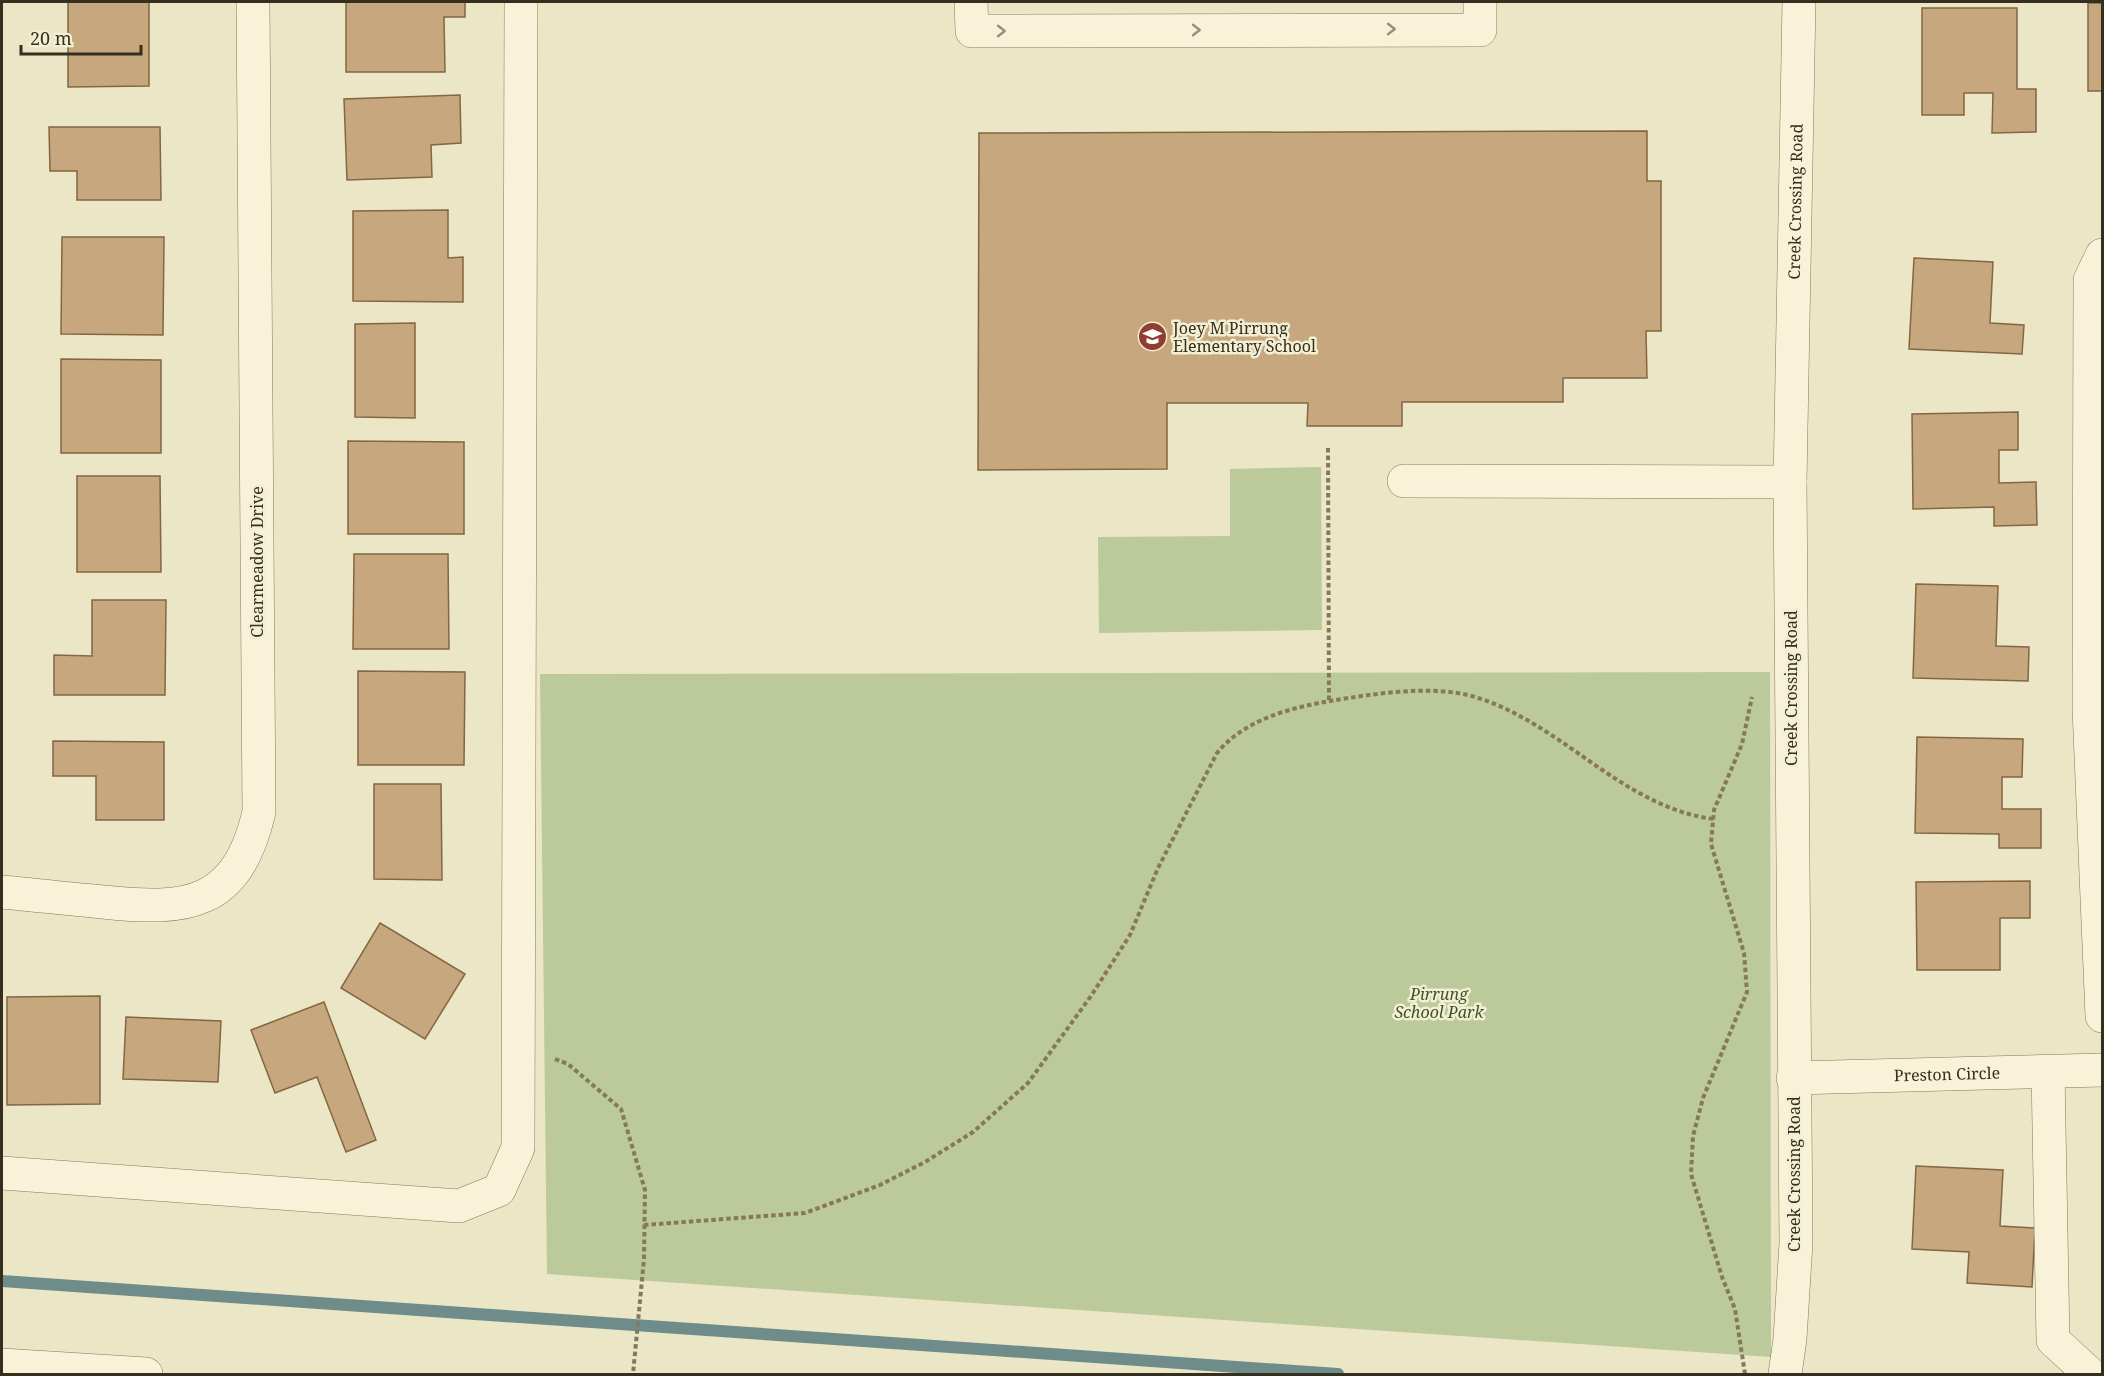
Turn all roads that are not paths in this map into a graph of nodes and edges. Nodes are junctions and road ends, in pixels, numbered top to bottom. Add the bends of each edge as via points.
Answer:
1 (253, 2) edge
2 (521, 2) edge
3 (971, 2) edge
4 (1480, 2) edge
5 (1799, 2) edge
6 (2103, 255) edge
7 (1404, 481) dead end
8 (1790, 482) junction
9 (2097, 782) edge
10 (2, 892) edge
11 (2103, 1016) edge
12 (2103, 1070) edge
13 (2048, 1072) junction
14 (1793, 1078) junction
15 (2, 1173) edge
16 (2, 1365) edge
17 (37, 1371) edge
18 (146, 1374) edge
19 (1785, 1374) edge
20 (2090, 1374) edge

1 - 10 street, Clearmeadow Drive via 259,812 252,843 240,866 219,888 174,905 149,907
2 - 15 street via 518,1148 499,1190 459,1206
3 -> 4 street via 972,31 1480,30
5 - 8 street, Creek Crossing Road
6 - 9 street via 2090,280 2089,708
7 - 8 street
8 - 14 street, Creek Crossing Road
9 - 11 street
12 - 13 street, Preston Circle
13 - 14 street, Preston Circle
13 - 20 street via 2053,1340
14 - 19 street, Creek Crossing Road via 1796,1244
16 - 17 street
17 - 18 street

